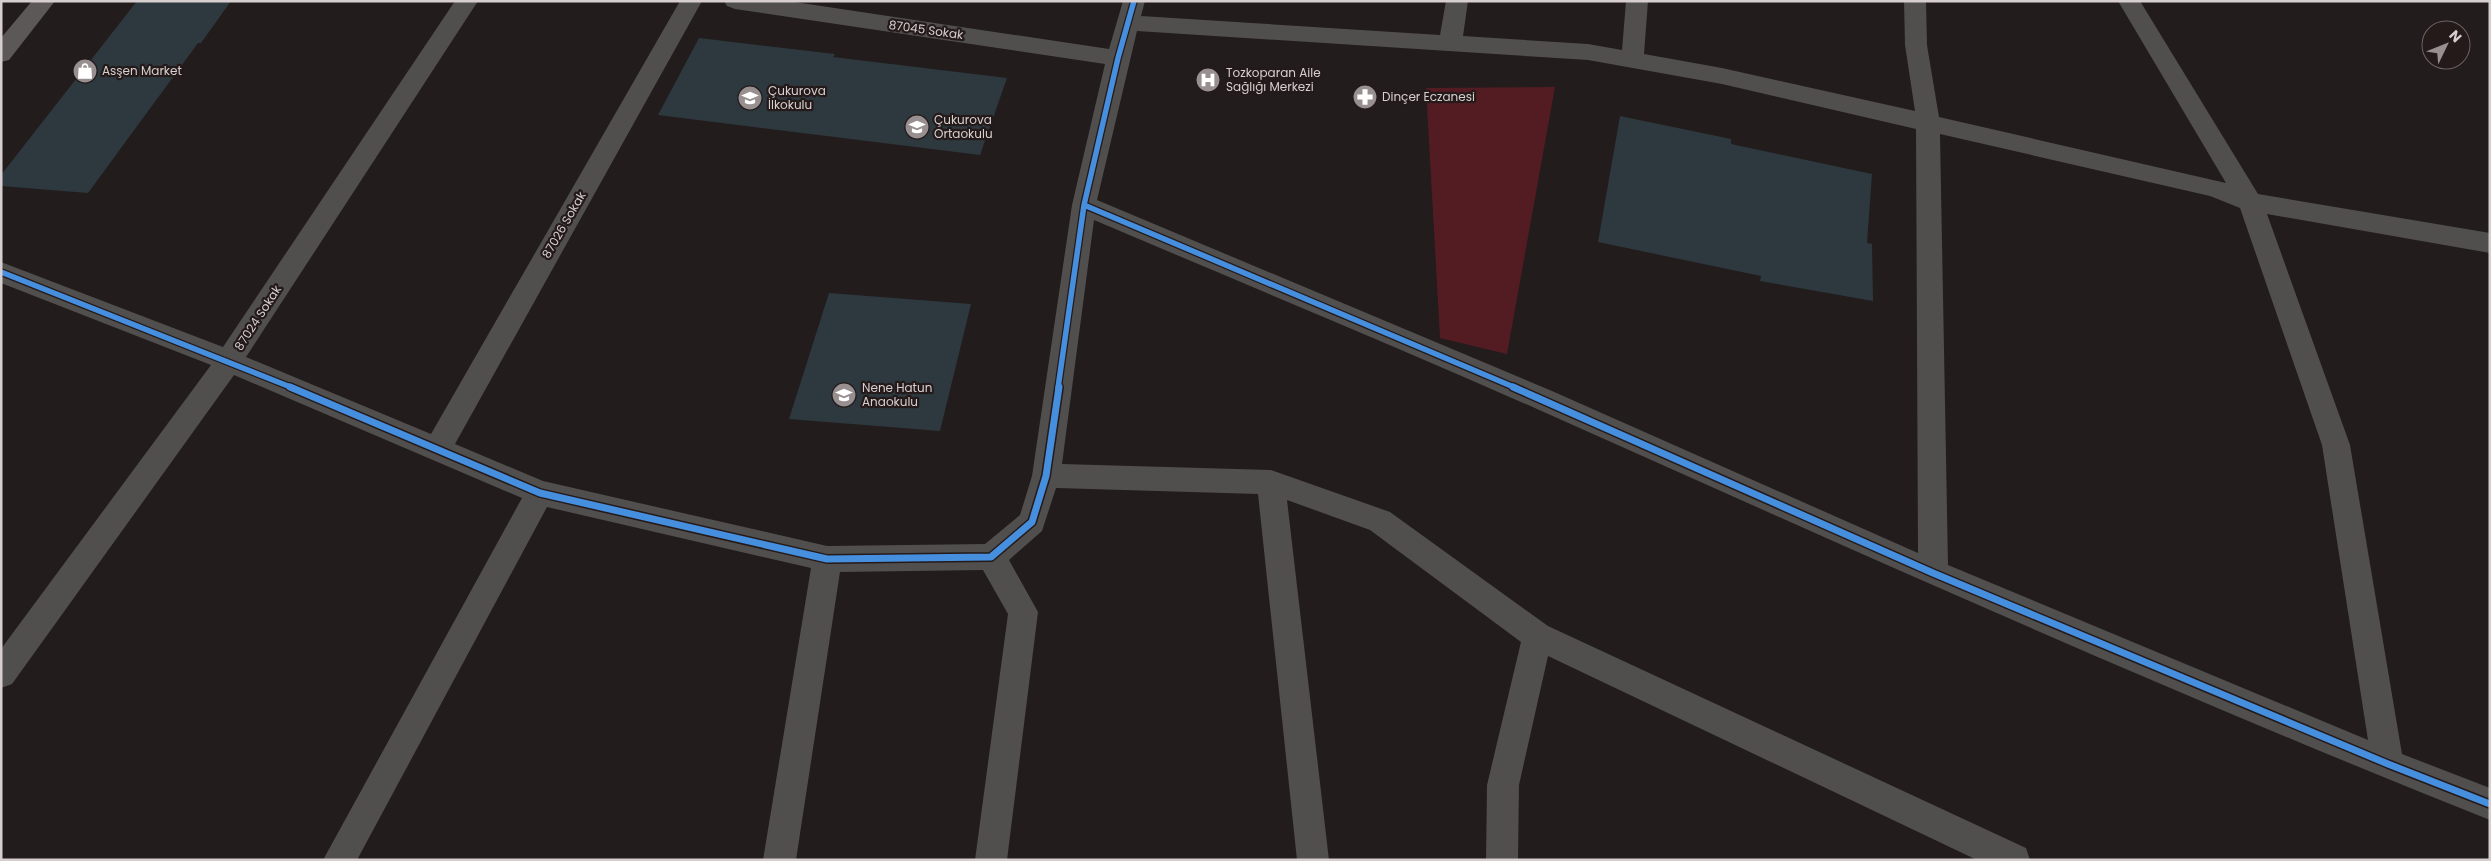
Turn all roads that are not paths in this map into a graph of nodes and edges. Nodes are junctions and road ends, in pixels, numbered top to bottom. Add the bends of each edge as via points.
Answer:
1 (44, 1) edge
2 (467, 1) edge
3 (691, 1) edge
4 (735, 1) edge
5 (1457, 1) edge
6 (1637, 1) edge
7 (1914, 1) edge
8 (2129, 1) edge
9 (1131, 12) edge
10 (1450, 44) junction
11 (1, 54) edge
12 (1118, 58) junction
13 (1632, 60) junction
14 (1928, 121) junction
15 (2250, 202) junction
16 (1084, 205) junction
17 (2490, 243) edge
18 (1, 272) edge
19 (229, 362) junction
20 (438, 448) junction
21 (1046, 476) junction
22 (1271, 482) junction
23 (540, 493) junction
24 (991, 557) junction
25 (827, 559) junction
26 (1933, 572) junction
27 (1537, 636) junction
28 (1, 674) edge
29 (2388, 764) junction
30 (2490, 804) edge
31 (339, 860) edge
32 (779, 860) edge
33 (991, 860) edge
34 (1313, 860) edge
35 (1502, 860) edge
36 (2014, 860) edge

1 - 11 main road
2 - 19 street, 87024 Sokak
3 - 20 street, 87026 Sokak
4 - 12 street, 87045 Sokak
5 - 10 street
6 - 13 street
7 - 14 street via 1916,45
8 - 15 street
9 - 10 street
9 - 12 street
10 - 13 street via 1588,52
12 - 16 street
13 - 14 street
14 - 15 street via 2214,188
14 - 26 street
15 - 17 street
15 - 29 street via 2336,445
16 - 21 street
16 - 26 street via 1542,399
18 - 19 street
19 - 20 street
19 - 28 street, 87024 Sokak
20 - 23 street
21 - 22 street
21 - 24 street via 1032,522
22 - 27 street via 1380,521
22 - 34 street
23 - 25 street
23 - 31 street
24 - 25 street
24 - 33 street via 1023,612
25 - 32 street
26 - 29 street
27 - 35 street via 1503,785
27 - 36 street
29 - 30 street

